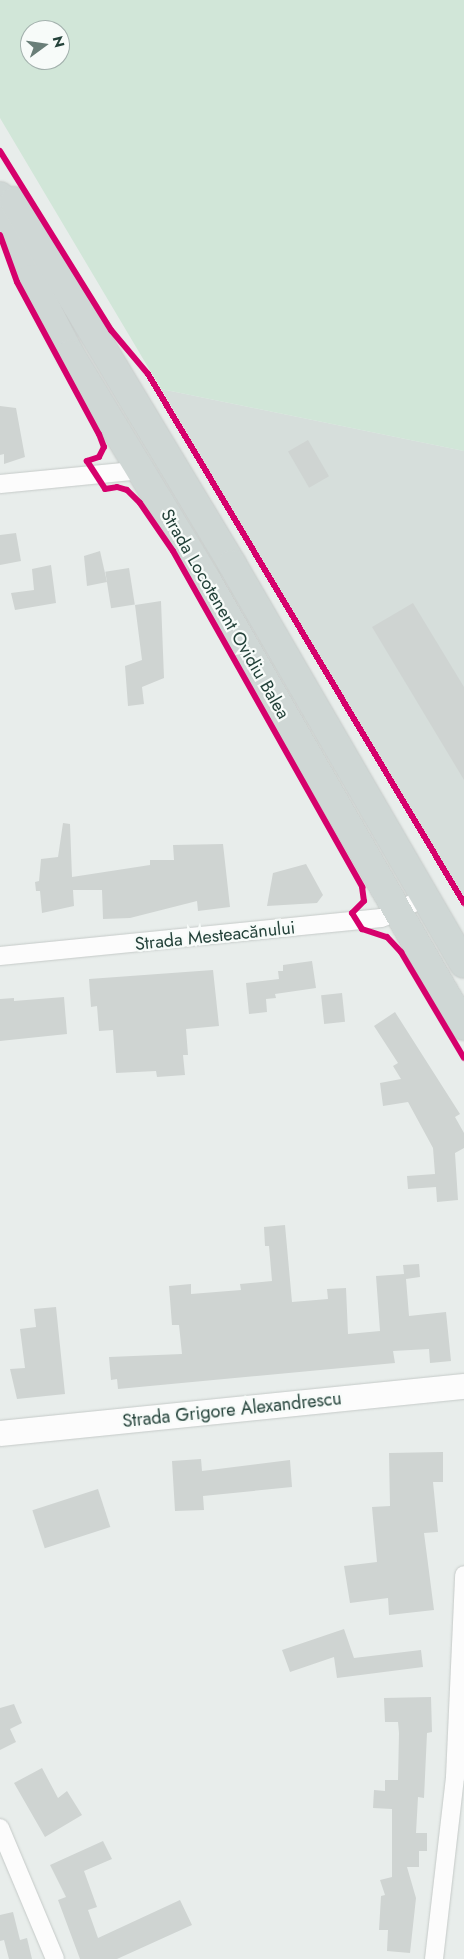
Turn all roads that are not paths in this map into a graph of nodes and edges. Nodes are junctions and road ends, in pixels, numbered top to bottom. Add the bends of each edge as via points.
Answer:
1 (0, 182) edge
2 (0, 196) edge
3 (142, 470) junction
4 (0, 484) edge
5 (424, 897) junction
6 (396, 913) junction
7 (0, 956) edge
8 (464, 964) edge
9 (464, 1026) edge
10 (464, 1386) edge
11 (0, 1433) edge
12 (464, 1575) edge
13 (0, 1828) edge
14 (55, 1959) edge
15 (434, 1959) edge

1 - 5 main road, Strada Locotenent Ovidiu Balea via 26,218 237,573
2 - 3 main road, Strada Locotenent Ovidiu Balea via 44,304 70,354
3 - 4 street
3 - 6 main road, Strada Locotenent Ovidiu Balea
5 - 6 street, Strada Mesteacănului
5 - 8 main road, Strada Locotenent Ovidiu Balea
6 - 7 street, Strada Mesteacănului via 236,935
6 - 9 main road, Strada Locotenent Ovidiu Balea
10 - 11 street, Strada Grigore Alexandrescu
12 - 15 street via 456,1777
13 - 14 street

